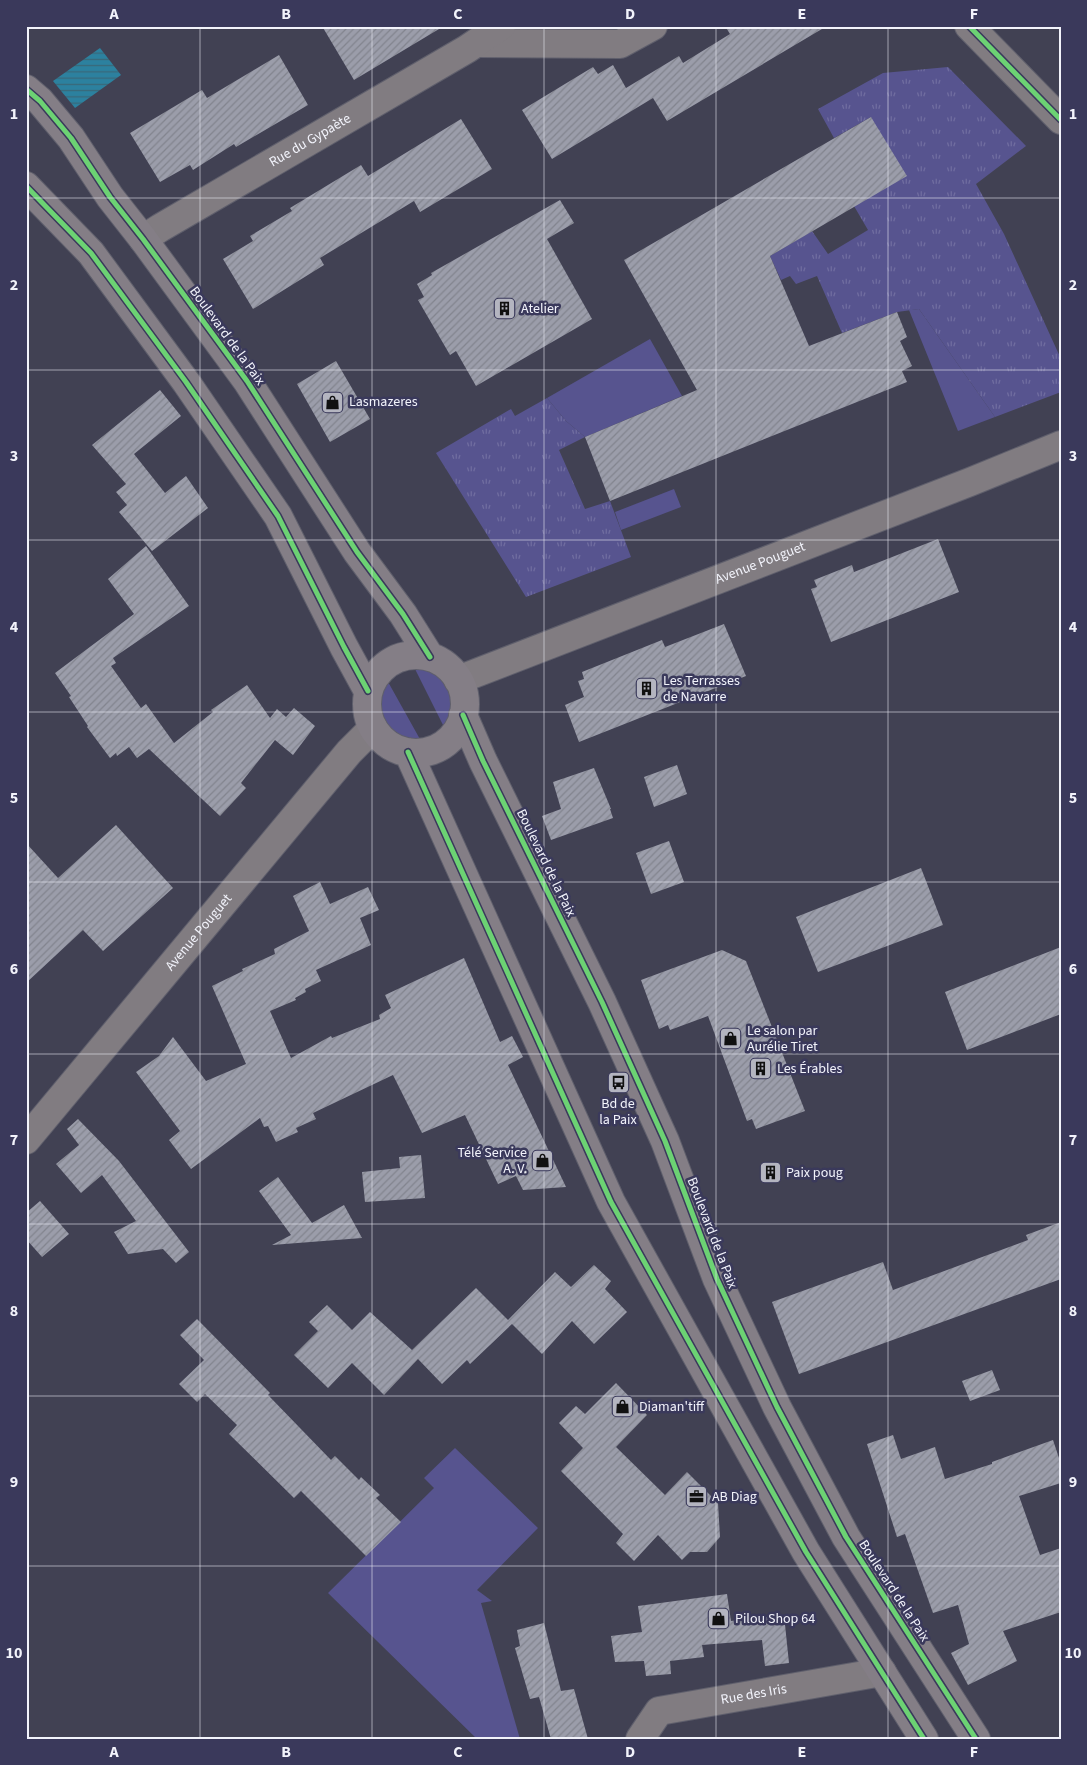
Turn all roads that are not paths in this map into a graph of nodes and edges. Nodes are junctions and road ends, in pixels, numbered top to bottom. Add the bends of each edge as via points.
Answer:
1 (501, 26) edge
2 (653, 26) edge
3 (969, 26) edge
4 (614, 35) edge
5 (477, 43) junction
6 (26, 89) edge
7 (1061, 120) edge
8 (26, 186) edge
9 (143, 239) junction
10 (1061, 445) edge
11 (430, 658) junction
12 (458, 680) junction
13 (368, 691) junction
14 (463, 715) junction
15 (373, 728) junction
16 (408, 752) junction
17 (26, 1140) edge
18 (882, 1672) junction
19 (640, 1739) edge
20 (924, 1739) edge
21 (976, 1739) edge

1 - 5 street, Rue du Gypaète
2 - 4 street
3 - 7 street
4 - 5 street
5 - 9 street, Rue du Gypaète
6 - 9 main road, Boulevard de la Paix via 40,100 71,138
8 - 13 main road via 91,253 273,508
9 - 11 main road, Boulevard de la Paix via 247,381
10 - 12 street, Avenue Pouguet
11 - 12 main road via 441,662
11 - 13 main road via 417,655 392,661 383,667
12 - 14 main road via 463,691
13 - 15 main road via 367,710
14 - 16 main road via 455,734 439,747
14 - 21 main road, Boulevard de la Paix via 661,1132 717,1279 776,1407 846,1537
15 - 16 main road via 388,744
15 - 17 street, Avenue Pouguet via 349,752
16 - 18 main road via 611,1202 806,1552
18 - 19 street, Rue des Iris via 658,1711
18 - 20 main road

